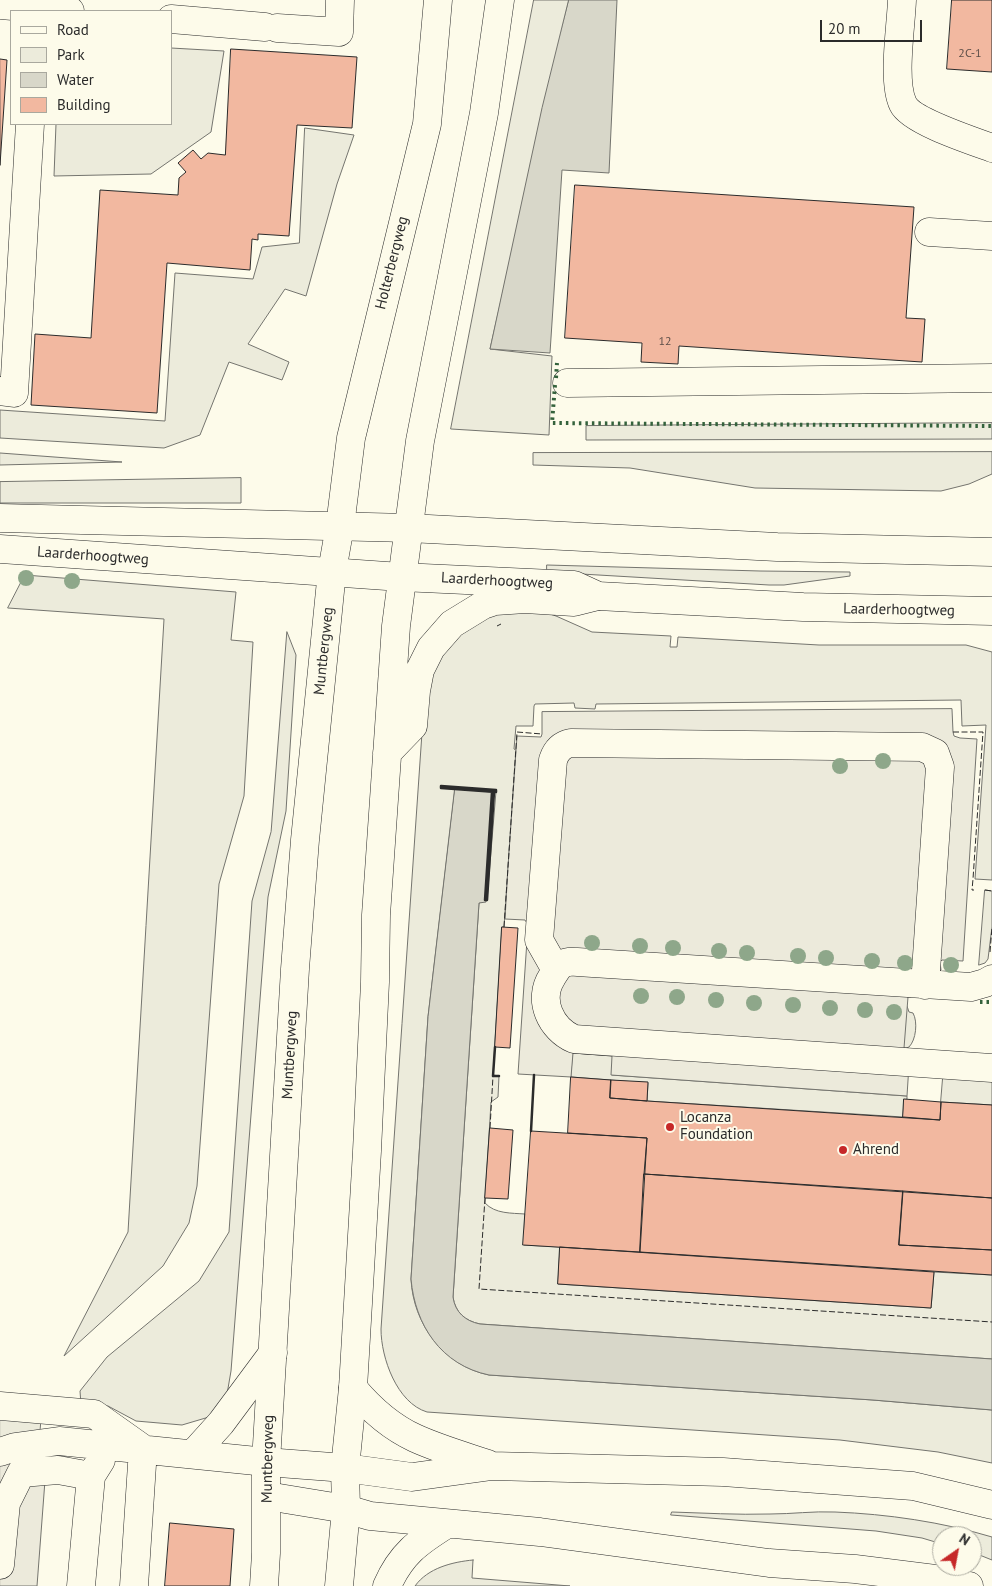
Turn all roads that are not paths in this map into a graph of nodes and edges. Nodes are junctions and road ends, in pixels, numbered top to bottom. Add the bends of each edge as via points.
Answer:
1 (340, 0) edge
2 (438, 0) edge
3 (500, 0) edge
4 (902, 0) edge
5 (0, 5) edge
6 (36, 10) edge
7 (172, 19) edge
8 (30, 125) edge
9 (992, 148) edge
10 (929, 232) dead end
11 (992, 236) edge
12 (992, 378) edge
13 (567, 383) dead end
14 (0, 391) edge
15 (0, 518) edge
16 (340, 526) junction
17 (409, 528) junction
18 (0, 549) edge
19 (992, 552) edge
20 (332, 571) junction
21 (401, 577) junction
22 (598, 596) junction
23 (992, 611) edge
24 (387, 753) junction
25 (556, 970) junction
26 (992, 978) edge
27 (925, 985) junction
28 (992, 1068) edge
29 (273, 1354) junction
30 (353, 1388) junction
31 (0, 1406) edge
32 (109, 1446) junction
33 (143, 1449) junction
34 (0, 1452) edge
35 (192, 1454) junction
36 (266, 1462) junction
37 (492, 1466) junction
38 (345, 1468) junction
39 (91, 1476) junction
40 (267, 1496) junction
41 (992, 1505) edge
42 (346, 1509) junction
43 (447, 1524) junction
44 (0, 1565) edge
45 (135, 1585) edge
46 (81, 1586) edge
47 (264, 1586) edge
48 (339, 1586) edge
49 (387, 1586) edge
50 (969, 1586) edge

1 - 7 main road via 339,32
2 - 16 main road, Holterbergweg via 427,124 353,429
3 - 17 main road via 484,113 420,441
4 - 9 main road via 898,84 903,106 926,122
5 - 6 main road
8 - 14 main road via 14,392
10 - 11 main road
12 - 13 main road
15 - 16 main road
16 - 17 main road
16 - 20 main road, Muntbergweg
17 - 19 main road via 777,547
17 - 21 main road
18 - 20 main road, Laarderhoogtweg
20 - 21 main road, Laarderhoogtweg
20 - 29 main road, Muntbergweg via 305,840
21 - 22 main road, Laarderhoogtweg via 574,585
21 - 24 main road
22 - 23 main road, Laarderhoogtweg via 803,607
22 - 24 main road via 574,602 496,601 452,624 431,648 420,670 413,726
24 - 30 main road
25 - 27 main road via 565,963 577,962
25 - 27 main road via 539,940 552,760 564,744 922,746 935,753 940,767
25 - 28 main road via 547,988 547,1009 559,1030 574,1039
26 - 27 main road via 971,987
29 - 35 main road via 221,1423
29 - 36 main road, Muntbergweg
30 - 37 main road via 367,1404 414,1438
30 - 38 main road
31 - 33 main road via 94,1414
32 - 33 main road
32 - 34 main road via 59,1441
32 - 39 main road
33 - 35 main road
33 - 45 main road
35 - 36 main road
36 - 38 main road
36 - 40 main road, Muntbergweg
37 - 38 main road via 412,1477
37 - 41 main road via 723,1472 913,1486
38 - 42 main road
39 - 44 main road via 58,1470 21,1473 6,1503
39 - 46 main road
40 - 42 main road
40 - 47 main road, Muntbergweg
42 - 43 main road via 370,1516
42 - 48 main road
43 - 49 main road via 419,1541 406,1554
43 - 50 main road via 540,1532 768,1562 855,1569

